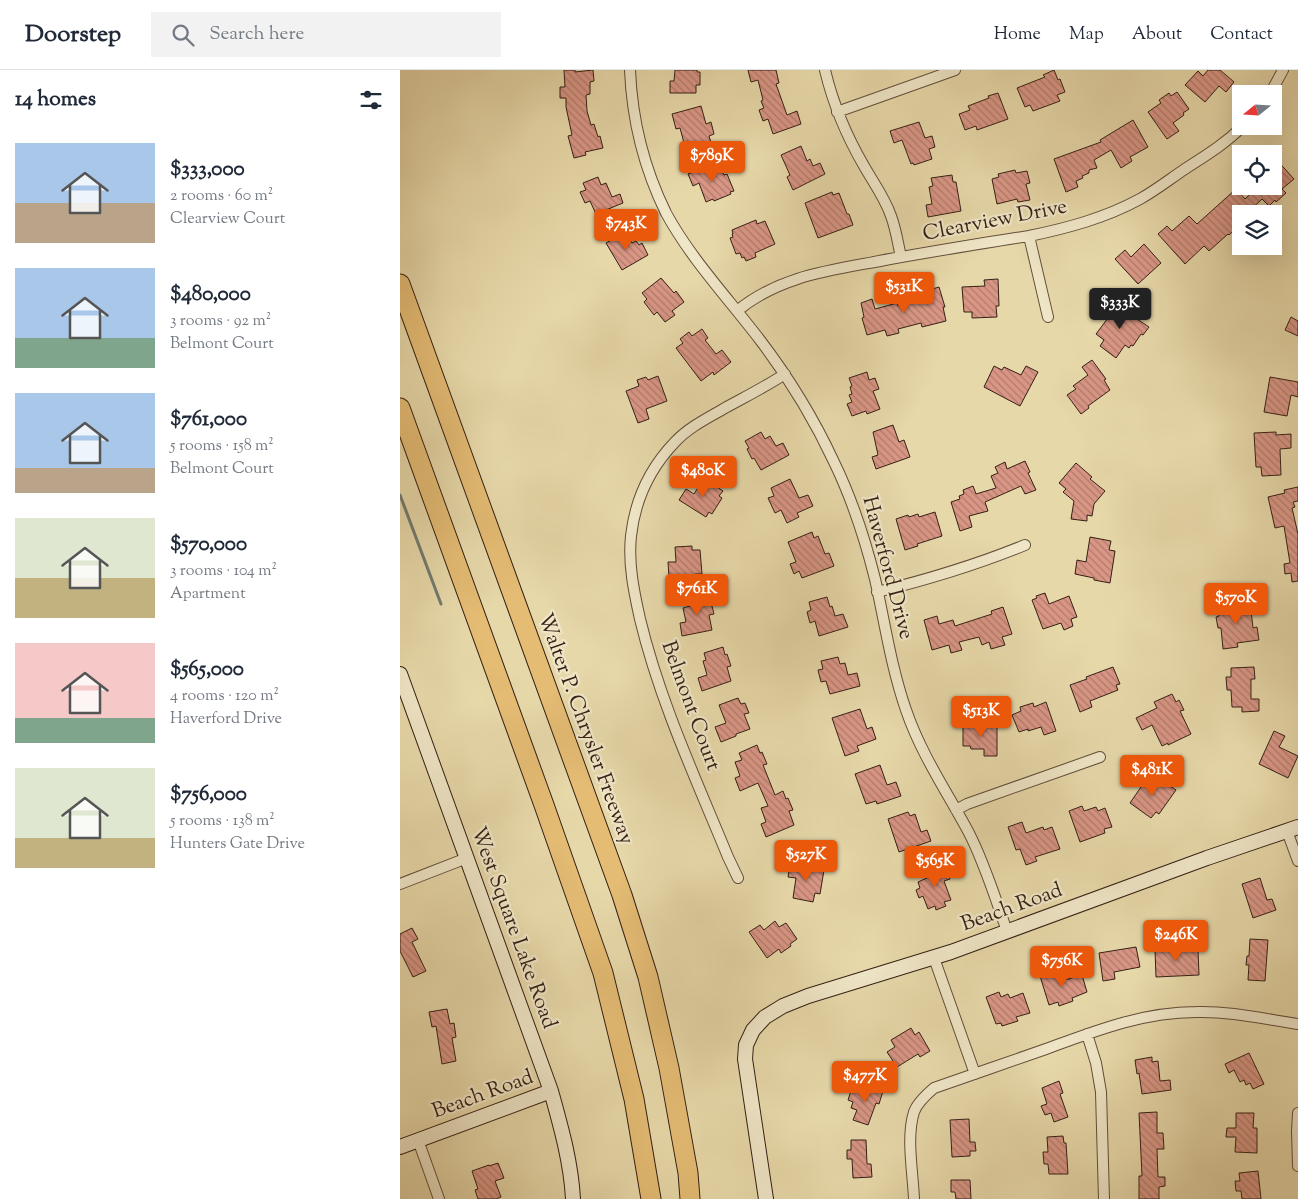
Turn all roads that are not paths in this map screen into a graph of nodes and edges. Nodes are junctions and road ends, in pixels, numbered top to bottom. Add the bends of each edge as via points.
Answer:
1 (630, 70) edge
2 (825, 70) edge
3 (956, 70) edge
4 (1283, 70) edge
5 (1275, 85) edge
6 (837, 112) junction
7 (1233, 135) edge
8 (1029, 236) junction
9 (901, 257) junction
10 (400, 284) edge
11 (737, 311) junction
12 (1048, 317) dead end
13 (784, 374) junction
14 (400, 408) edge
15 (1025, 544) dead end
16 (878, 592) junction
17 (400, 674) edge
18 (1100, 757) dead end
19 (956, 810) junction
20 (1293, 829) edge
21 (467, 858) junction
22 (1298, 861) edge
23 (738, 878) dead end
24 (400, 884) edge
25 (1007, 931) junction
26 (934, 958) junction
27 (1298, 1024) edge
28 (1087, 1034) junction
29 (975, 1074) junction
30 (551, 1091) junction
31 (1298, 1113) edge
32 (418, 1140) junction
33 (400, 1147) edge
34 (1298, 1166) edge
35 (439, 1199) edge
36 (573, 1199) edge
37 (651, 1199) edge
38 (690, 1199) edge
39 (766, 1199) edge
40 (914, 1199) edge
41 (1104, 1199) edge

1 - 11 street, Haverford Drive via 637,130 653,183 682,239
2 - 6 street
3 - 6 street
4 - 5 street
6 - 9 street via 891,216
7 - 8 street, Clearview Drive via 1212,152 1126,206 1071,227
8 - 9 street, Clearview Drive
8 - 12 street
9 - 11 street, Clearview Drive via 792,280 762,294
10 - 38 highway, Walter P. Chrysler Freeway via 622,895 648,977 669,1068
11 - 13 street, Haverford Drive
13 - 16 street, Haverford Drive via 821,434 845,486 868,550
13 - 23 street, Belmont Court via 702,421 666,452 643,487 630,538 634,588 653,667
14 - 37 highway via 603,973 634,1099
15 - 16 street via 954,572
16 - 19 street, Haverford Drive via 906,711 930,766
17 - 21 street, West Square Lake Road
18 - 19 street
19 - 25 street, Haverford Drive via 980,858
20 - 22 street
20 - 25 street, Beach Road
21 - 24 street
21 - 30 street, West Square Lake Road
25 - 26 street, Beach Road
26 - 29 street
26 - 39 street, Beach Road via 808,996 783,1006 758,1023 745,1052
27 - 28 street via 1229,1013 1194,1012 1135,1019
28 - 29 street
28 - 41 street via 1101,1092
29 - 40 street via 934,1088 915,1110 910,1133
30 - 32 street, Beach Road
30 - 36 street, West Square Lake Road via 564,1135
31 - 34 street
32 - 33 street, Beach Road
32 - 35 street

